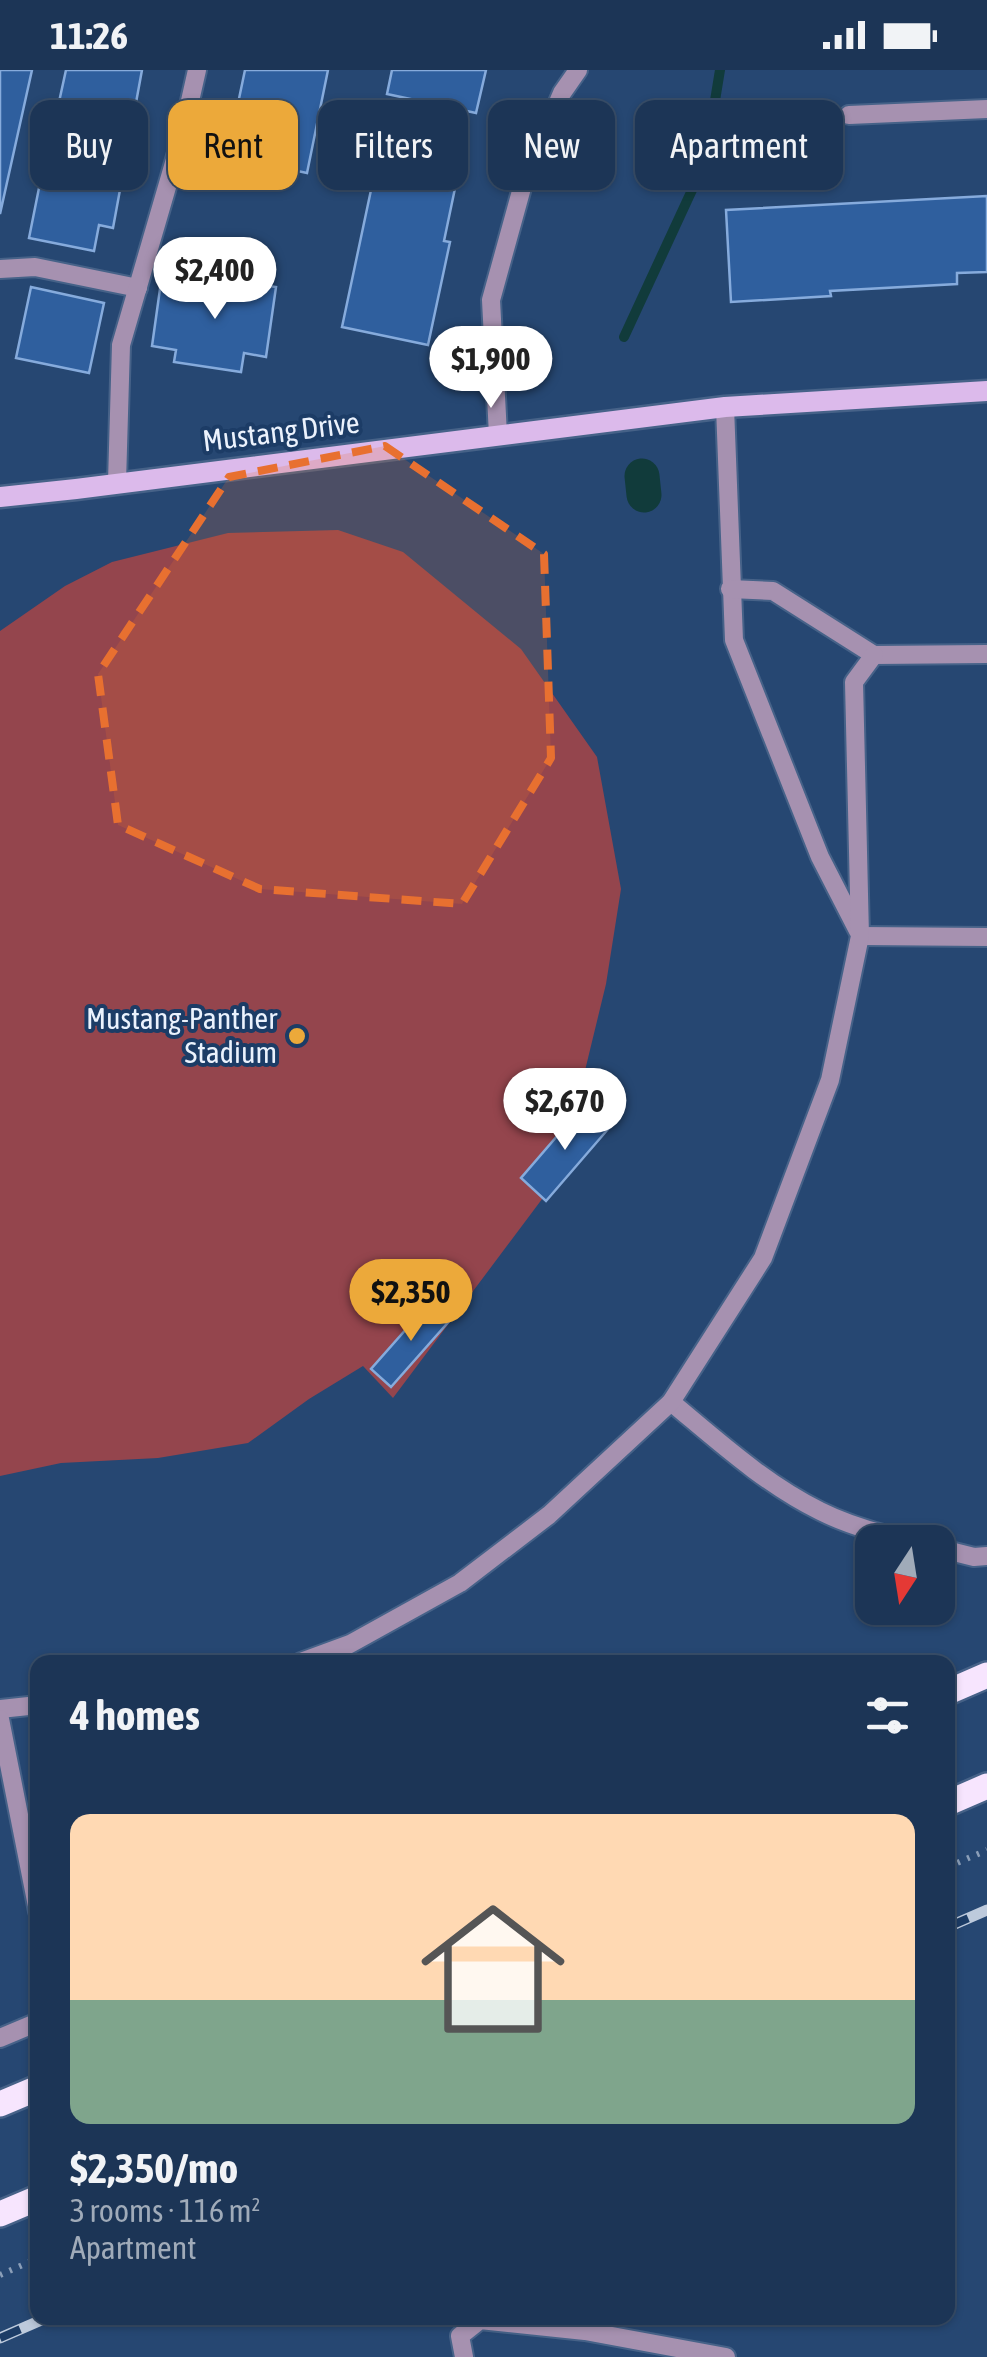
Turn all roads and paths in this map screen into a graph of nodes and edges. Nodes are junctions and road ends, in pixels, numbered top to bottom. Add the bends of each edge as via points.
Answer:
1 (197, 70) edge
2 (578, 70) edge
3 (987, 109) edge
4 (849, 115) dead end
5 (0, 269) edge
6 (138, 288) junction
7 (987, 391) edge
8 (725, 407) junction
9 (498, 435) junction
10 (117, 482) junction
11 (0, 497) edge
12 (730, 589) junction
13 (987, 654) edge
14 (874, 655) junction
15 (860, 936) junction
16 (987, 937) edge
17 (671, 1402) junction
18 (855, 1525) edge
19 (955, 1552) edge
20 (987, 1556) edge
21 (320, 1655) edge
22 (987, 1675) edge
23 (955, 1689) edge
24 (30, 1706) edge
25 (0, 1709) edge
26 (0, 1719) edge
27 (987, 1786) edge
28 (955, 1800) edge
29 (987, 1850) edge
30 (955, 1864) edge
31 (30, 1871) edge
32 (30, 2025) edge
33 (0, 2038) edge
34 (30, 2091) edge
35 (0, 2104) edge
36 (30, 2201) edge
37 (0, 2214) edge
38 (30, 2261) edge
39 (0, 2274) edge
40 (474, 2325) edge
41 (528, 2325) edge
42 (464, 2357) edge
43 (726, 2357) edge

1 - 6 lane
2 - 9 lane via 523,184 491,300
3 - 4 lane
5 - 6 lane via 35,267
6 - 10 lane via 121,345
7 - 8 main road, Mustang Drive
8 - 9 main road, Mustang Drive
8 - 12 lane
9 - 10 main road, Mustang Drive
10 - 11 main road, Mustang Drive
12 - 14 lane via 773,591
12 - 15 lane via 734,640 820,857
13 - 14 lane
14 - 15 lane via 854,682
15 - 16 lane
15 - 17 lane via 830,1080 763,1258
17 - 18 lane via 751,1468
17 - 21 lane via 549,1515 460,1583
19 - 20 lane
22 - 23 main road
24 - 25 lane
26 - 31 lane
27 - 28 main road
29 - 30 path
32 - 33 lane
34 - 35 main road
36 - 37 main road
38 - 39 path
40 - 42 lane via 460,2336
41 - 43 lane

